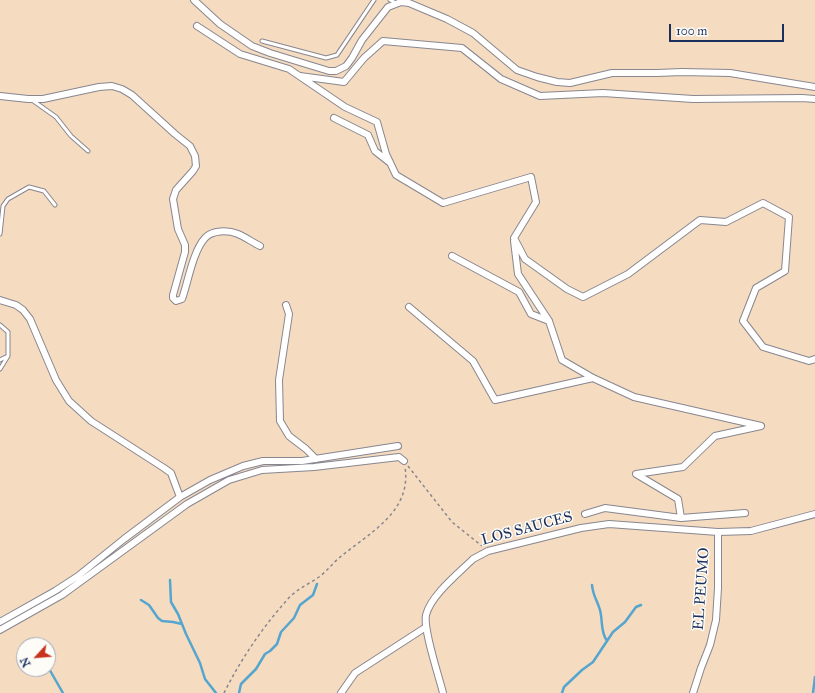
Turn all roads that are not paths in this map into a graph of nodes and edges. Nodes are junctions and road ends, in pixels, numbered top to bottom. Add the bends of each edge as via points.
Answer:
1 (194, 0) edge
2 (374, 0) edge
3 (393, 2) edge
4 (197, 26) dead end
5 (262, 41) dead end
6 (299, 76) junction
7 (815, 87) edge
8 (0, 96) edge
9 (31, 99) junction
10 (815, 99) edge
11 (334, 118) dead end
12 (88, 151) dead end
13 (390, 163) junction
14 (55, 205) dead end
15 (0, 234) edge
16 (514, 238) junction
17 (260, 246) dead end
18 (452, 256) dead end
19 (0, 300) edge
20 (286, 305) dead end
21 (409, 307) dead end
22 (549, 321) junction
23 (0, 325) edge
24 (8, 356) junction
25 (815, 359) edge
26 (0, 360) edge
27 (0, 369) edge
28 (593, 378) junction
29 (398, 446) dead end
30 (316, 459) junction
31 (404, 461) road end
32 (180, 496) junction
33 (745, 513) dead end
34 (585, 514) dead end
35 (815, 514) edge
36 (681, 518) junction
37 (718, 532) junction
38 (0, 622) edge
39 (426, 627) junction
40 (0, 630) edge
41 (341, 693) edge
42 (443, 693) edge
43 (694, 693) edge

1 - 3 street via 220,24 252,46 329,71 346,66 362,40
2 - 5 lane via 337,55 326,58
3 - 7 street via 409,4 460,25 516,70 557,82 570,83 612,74 682,72 730,73
4 - 6 street via 240,54 289,69
6 - 10 street via 344,82 364,58 383,41 462,48 501,79 540,96 603,93 693,99
6 - 13 street via 345,107 377,122
8 - 9 street
9 - 12 lane via 56,117 71,136
9 - 17 street via 50,98 112,86 132,95 190,146 196,166 176,190 173,199 178,229 185,244 173,295 176,301 182,299 198,250 209,235 228,232
11 - 13 street via 368,135 374,151
13 - 16 street via 396,174 443,203 530,177 536,202
14 - 15 lane via 44,191 29,187 8,199 3,206
16 - 22 street via 518,274
16 - 25 street via 525,259 567,289 583,297 628,274 700,220 726,222 763,203 789,218 785,271 756,288 743,321 764,347 809,361
18 - 22 street via 519,292 531,314
19 - 32 street via 16,305 30,319 56,380 69,402 91,421 168,470
20 - 30 street via 289,314 279,380 280,421 289,436
21 - 28 street via 473,361 495,400
22 - 28 street via 562,360
23 - 24 lane via 8,332
24 - 26 lane
24 - 27 lane
28 - 36 street via 634,397 761,426 715,436 683,467 636,474 678,499
29 - 30 street
30 - 32 street via 263,461 243,466
31 - 40 street via 399,457 262,470 229,480 187,504 62,595
32 - 38 street via 78,576
33 - 36 street
34 - 36 street via 605,508
35 - 37 street, LOS SAUCES via 751,531
37 - 39 street, LOS SAUCES via 609,524 581,528 488,551 473,559 436,596 426,616
37 - 43 street, EL PEUMO via 716,620
39 - 41 street via 355,673
39 - 42 street, LOS SAUCES

